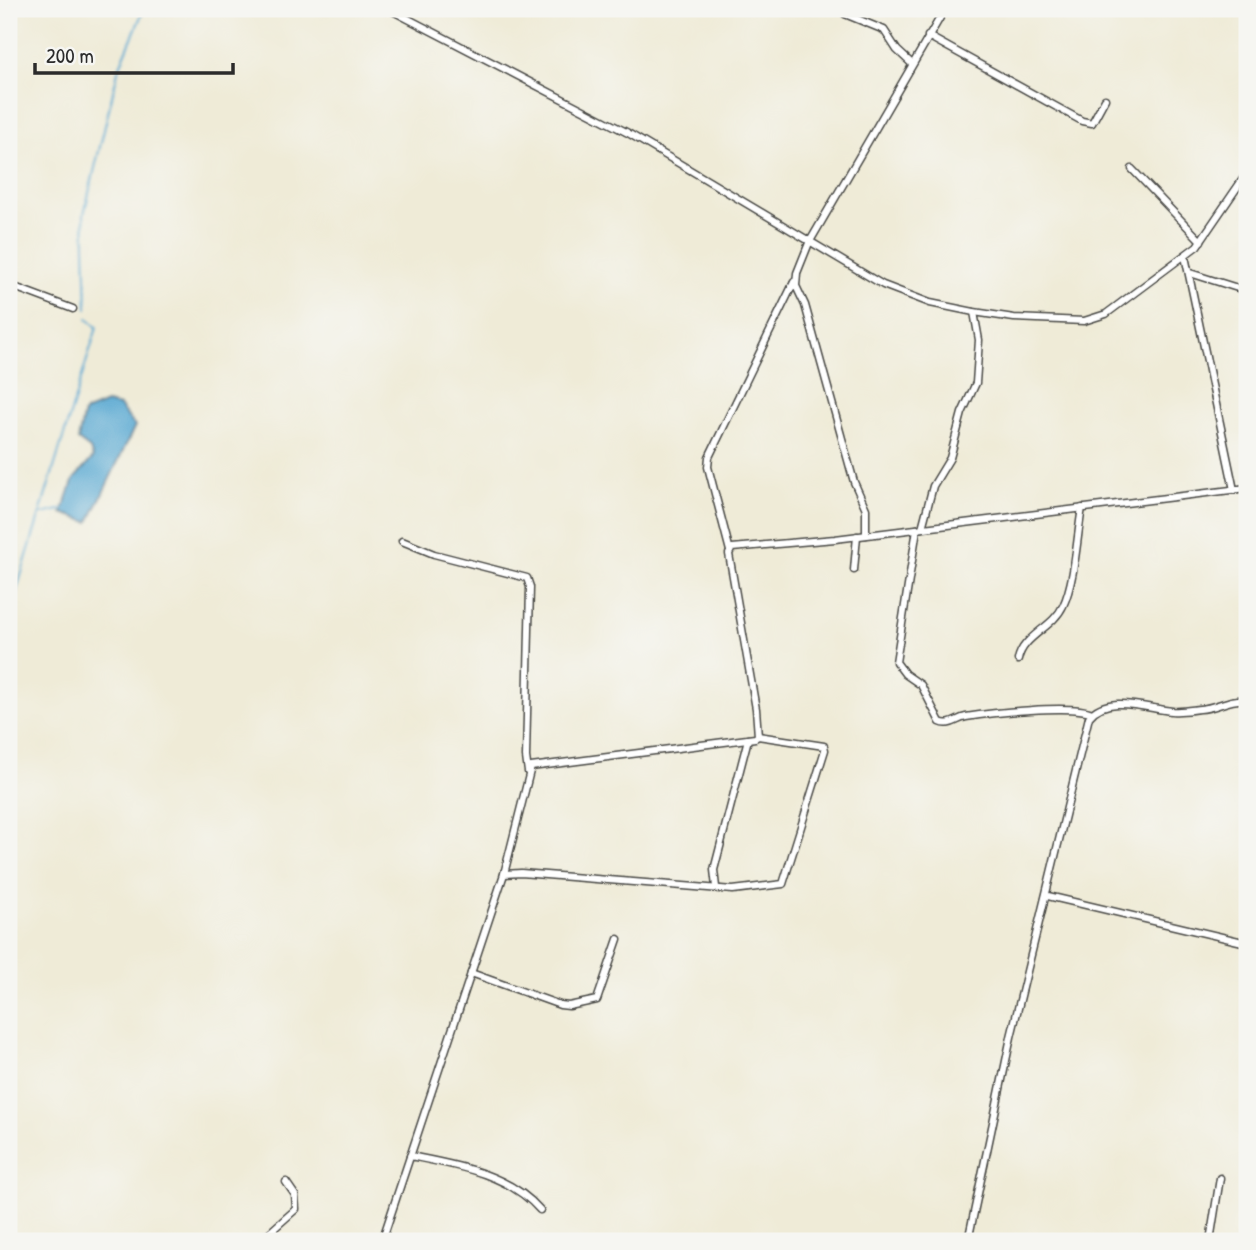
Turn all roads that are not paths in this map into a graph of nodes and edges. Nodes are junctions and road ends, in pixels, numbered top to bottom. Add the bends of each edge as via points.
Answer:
1 (389, 9) edge
2 (945, 9) edge
3 (845, 14) dead end
4 (928, 36) junction
5 (911, 63) junction
6 (1105, 99) dead end
7 (1132, 169) dead end
8 (1247, 173) edge
9 (1201, 241) junction
10 (809, 243) junction
11 (1185, 256) junction
12 (1190, 273) junction
13 (795, 280) junction
14 (9, 285) edge
15 (1247, 291) edge
16 (73, 309) dead end
17 (974, 312) junction
18 (1247, 488) edge
19 (1234, 490) junction
20 (1082, 508) junction
21 (920, 528) junction
22 (866, 535) junction
23 (857, 536) junction
24 (402, 541) dead end
25 (730, 551) junction
26 (854, 570) dead end
27 (1018, 660) dead end
28 (1247, 700) edge
29 (1092, 713) junction
30 (758, 736) junction
31 (748, 739) junction
32 (528, 772) junction
33 (503, 874) junction
34 (716, 887) junction
35 (1048, 896) junction
36 (618, 939) dead end
37 (1247, 943) edge
38 (471, 973) junction
39 (410, 1156) junction
40 (1220, 1178) dead end
41 (286, 1182) dead end
42 (540, 1210) dead end
43 (260, 1241) edge
44 (382, 1241) edge
45 (968, 1241) edge
46 (1210, 1241) edge

1 - 10 street via 628,134
2 - 4 street
3 - 5 street via 884,30
4 - 5 street
4 - 6 street via 1082,121 1095,120
5 - 10 street
7 - 9 street
8 - 9 street
9 - 11 street
10 - 13 street
10 - 17 street via 903,294
11 - 12 street
11 - 17 street via 1097,319 1042,320
12 - 15 street
12 - 19 street
13 - 22 street via 866,509
13 - 25 street via 709,457
14 - 16 street
17 - 21 street via 979,340 976,383
18 - 19 street
19 - 20 street
20 - 21 street
20 - 27 street via 1065,602 1025,645
21 - 22 street
21 - 29 street via 896,662 921,685 940,722 1061,709
22 - 23 street
23 - 25 street
23 - 26 street
24 - 32 street via 527,578
25 - 30 street
28 - 29 street via 1174,711 1108,706
29 - 35 street
30 - 31 street
30 - 34 street via 824,746 823,761 783,884 733,890
31 - 32 street via 534,765
31 - 34 street via 714,870
32 - 33 street
33 - 34 street
33 - 38 street
35 - 37 street
35 - 45 street via 1010,1037
36 - 38 street via 600,997 569,1006
38 - 39 street
39 - 42 street via 493,1177
39 - 44 street
40 - 46 street
41 - 43 street via 295,1195 296,1209

